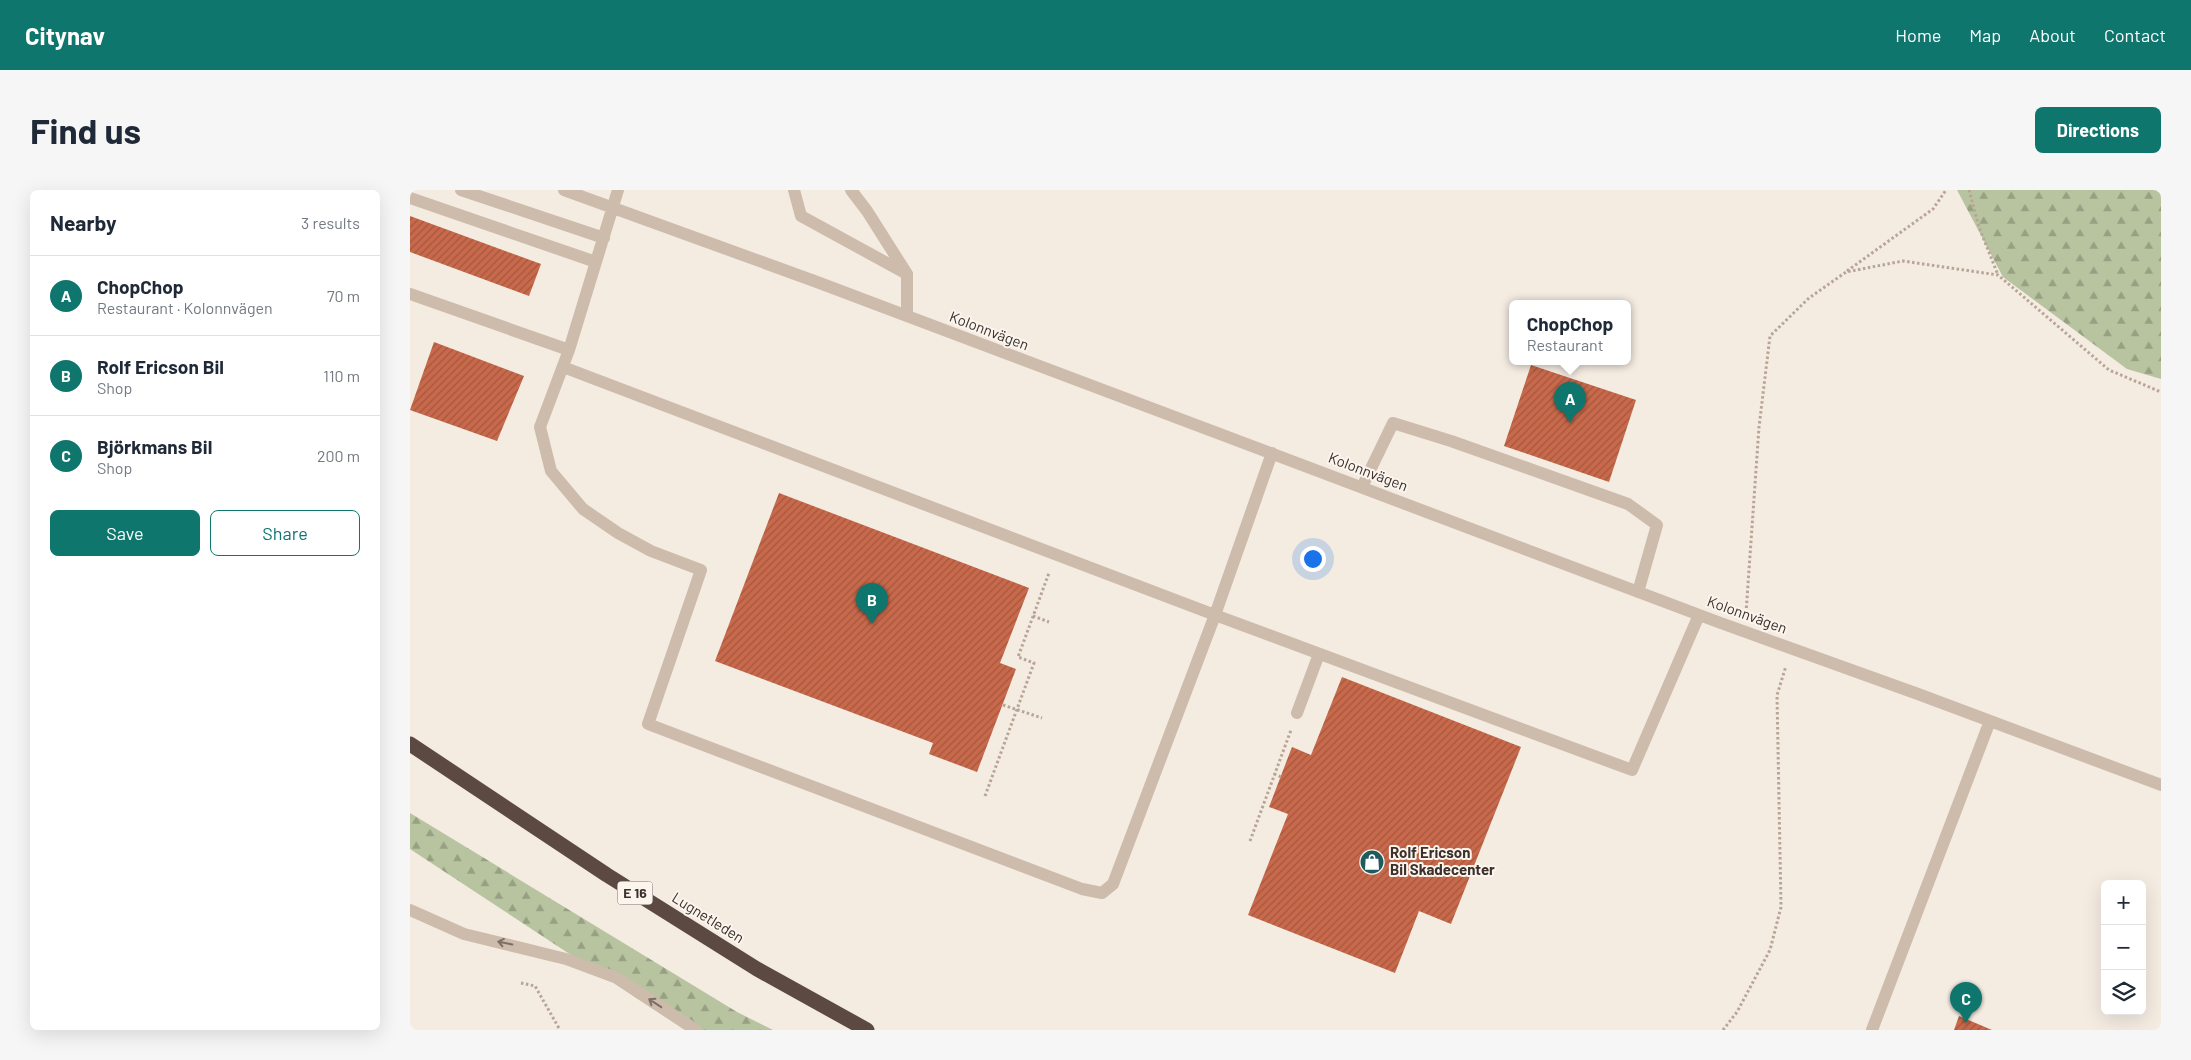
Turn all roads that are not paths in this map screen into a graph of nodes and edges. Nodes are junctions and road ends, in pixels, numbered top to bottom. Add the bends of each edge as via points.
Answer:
1 (461, 190) edge
2 (564, 190) edge
3 (618, 190) edge
4 (794, 190) edge
5 (851, 190) edge
6 (410, 198) edge
7 (613, 208) junction
8 (604, 238) junction
9 (596, 262) junction
10 (906, 274) junction
11 (410, 294) edge
12 (907, 316) junction
13 (569, 350) junction
14 (563, 367) junction
15 (1272, 453) junction
16 (1362, 487) junction
17 (1638, 592) junction
18 (1699, 614) junction
19 (1215, 615) junction
20 (1319, 654) junction
21 (1297, 713) road end
22 (1990, 721) junction
23 (410, 744) edge
24 (2161, 785) edge
25 (410, 910) edge
26 (696, 1030) edge
27 (867, 1030) edge
28 (1872, 1030) edge

1 - 8 street
2 - 7 street, Kolonnvägen
3 - 7 street
4 - 10 street via 801,216
5 - 10 street
6 - 9 street
7 - 8 street
7 - 12 street, Kolonnvägen
8 - 9 street
9 - 13 street
10 - 12 street
11 - 13 street
12 - 15 street, Kolonnvägen
13 - 14 street
14 - 19 street
14 - 19 street via 540,427 551,471 584,509 618,533 651,551 701,570 648,724 1082,889 1102,893 1113,884
15 - 16 street, Kolonnvägen
15 - 19 street
16 - 17 street, Kolonnvägen
16 - 17 street via 1393,423 1628,504 1657,525
17 - 18 street, Kolonnvägen
18 - 20 street via 1632,770
18 - 22 street, Kolonnvägen
19 - 20 street
20 - 21 street
22 - 24 street, Kolonnvägen
22 - 28 street
23 - 27 highway, Lugnetleden / E 16 via 616,881 757,969
26 -> 25 street via 617,978 566,958 464,934

